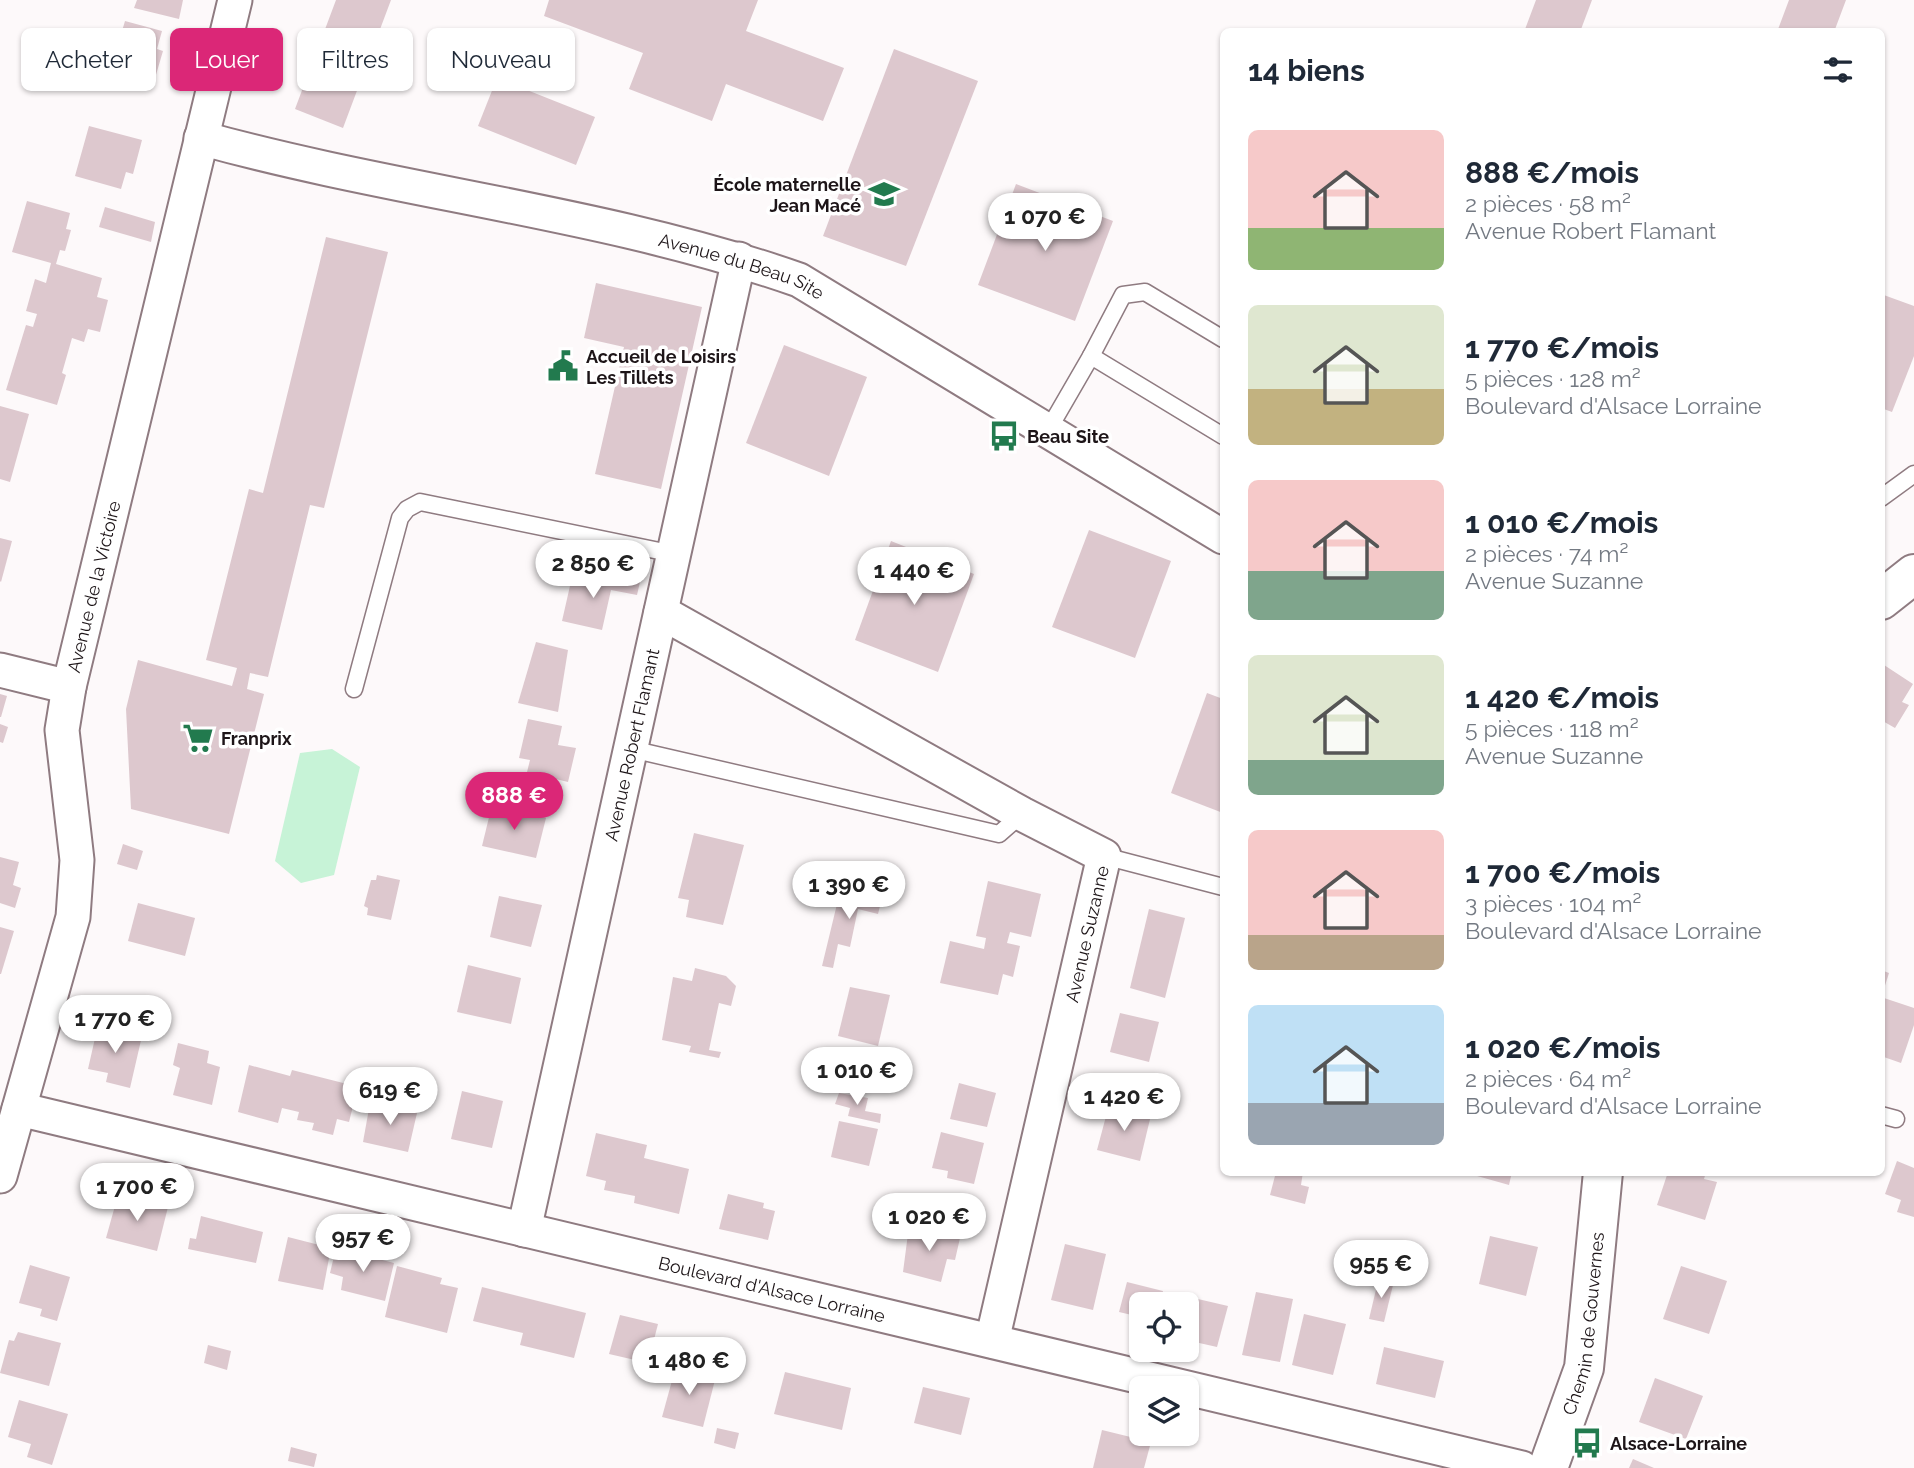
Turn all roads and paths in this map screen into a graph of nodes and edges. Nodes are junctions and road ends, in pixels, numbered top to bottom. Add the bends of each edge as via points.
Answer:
1 (235, 0) edge
2 (201, 138) junction
3 (739, 259) junction
4 (1220, 337) edge
5 (1091, 356) junction
6 (1047, 432) junction
7 (1220, 434) edge
8 (1914, 474) edge
9 (1885, 495) edge
10 (1220, 535) edge
11 (674, 554) junction
12 (1914, 574) edge
13 (1885, 597) edge
14 (661, 612) junction
15 (0, 670) edge
16 (69, 687) junction
17 (354, 689) dead end
18 (631, 749) junction
19 (1022, 814) junction
20 (1104, 856) junction
21 (1220, 886) edge
22 (19, 1110) junction
23 (0, 1176) edge
24 (1603, 1176) edge
25 (524, 1230) junction
26 (992, 1341) junction
27 (1522, 1468) edge
28 (1548, 1468) edge

1 - 2 street, Avenue de la Victoire
2 - 3 street, Avenue du Beau Site
2 - 16 street, Avenue de la Victoire
3 - 6 street, Avenue du Beau Site via 799,280
3 - 11 street, Avenue Robert Flamant
4 - 5 lane via 1144,292 1123,295
5 - 6 lane
5 - 7 lane
6 - 10 street, Avenue du Beau Site
8 - 9 lane
11 - 14 street, Avenue Robert Flamant
11 - 17 lane via 420,502 400,518
12 - 13 street
14 - 18 street, Avenue Robert Flamant
14 - 19 street, Avenue Suzanne
15 - 16 street
16 - 22 street, Avenue de la Victoire via 62,730 77,860 73,917
18 - 19 lane via 999,834
18 - 25 street, Avenue Robert Flamant
19 - 20 street, Avenue Suzanne
20 - 21 lane
20 - 26 street, Avenue Suzanne
22 - 23 street, Avenue de la Victoire
22 - 25 street, Boulevard d'Alsace Lorraine
24 - 28 street, Chemin de Gouvernes via 1584,1368
25 - 26 street, Boulevard d'Alsace Lorraine
26 - 27 street, Boulevard d'Alsace Lorraine

